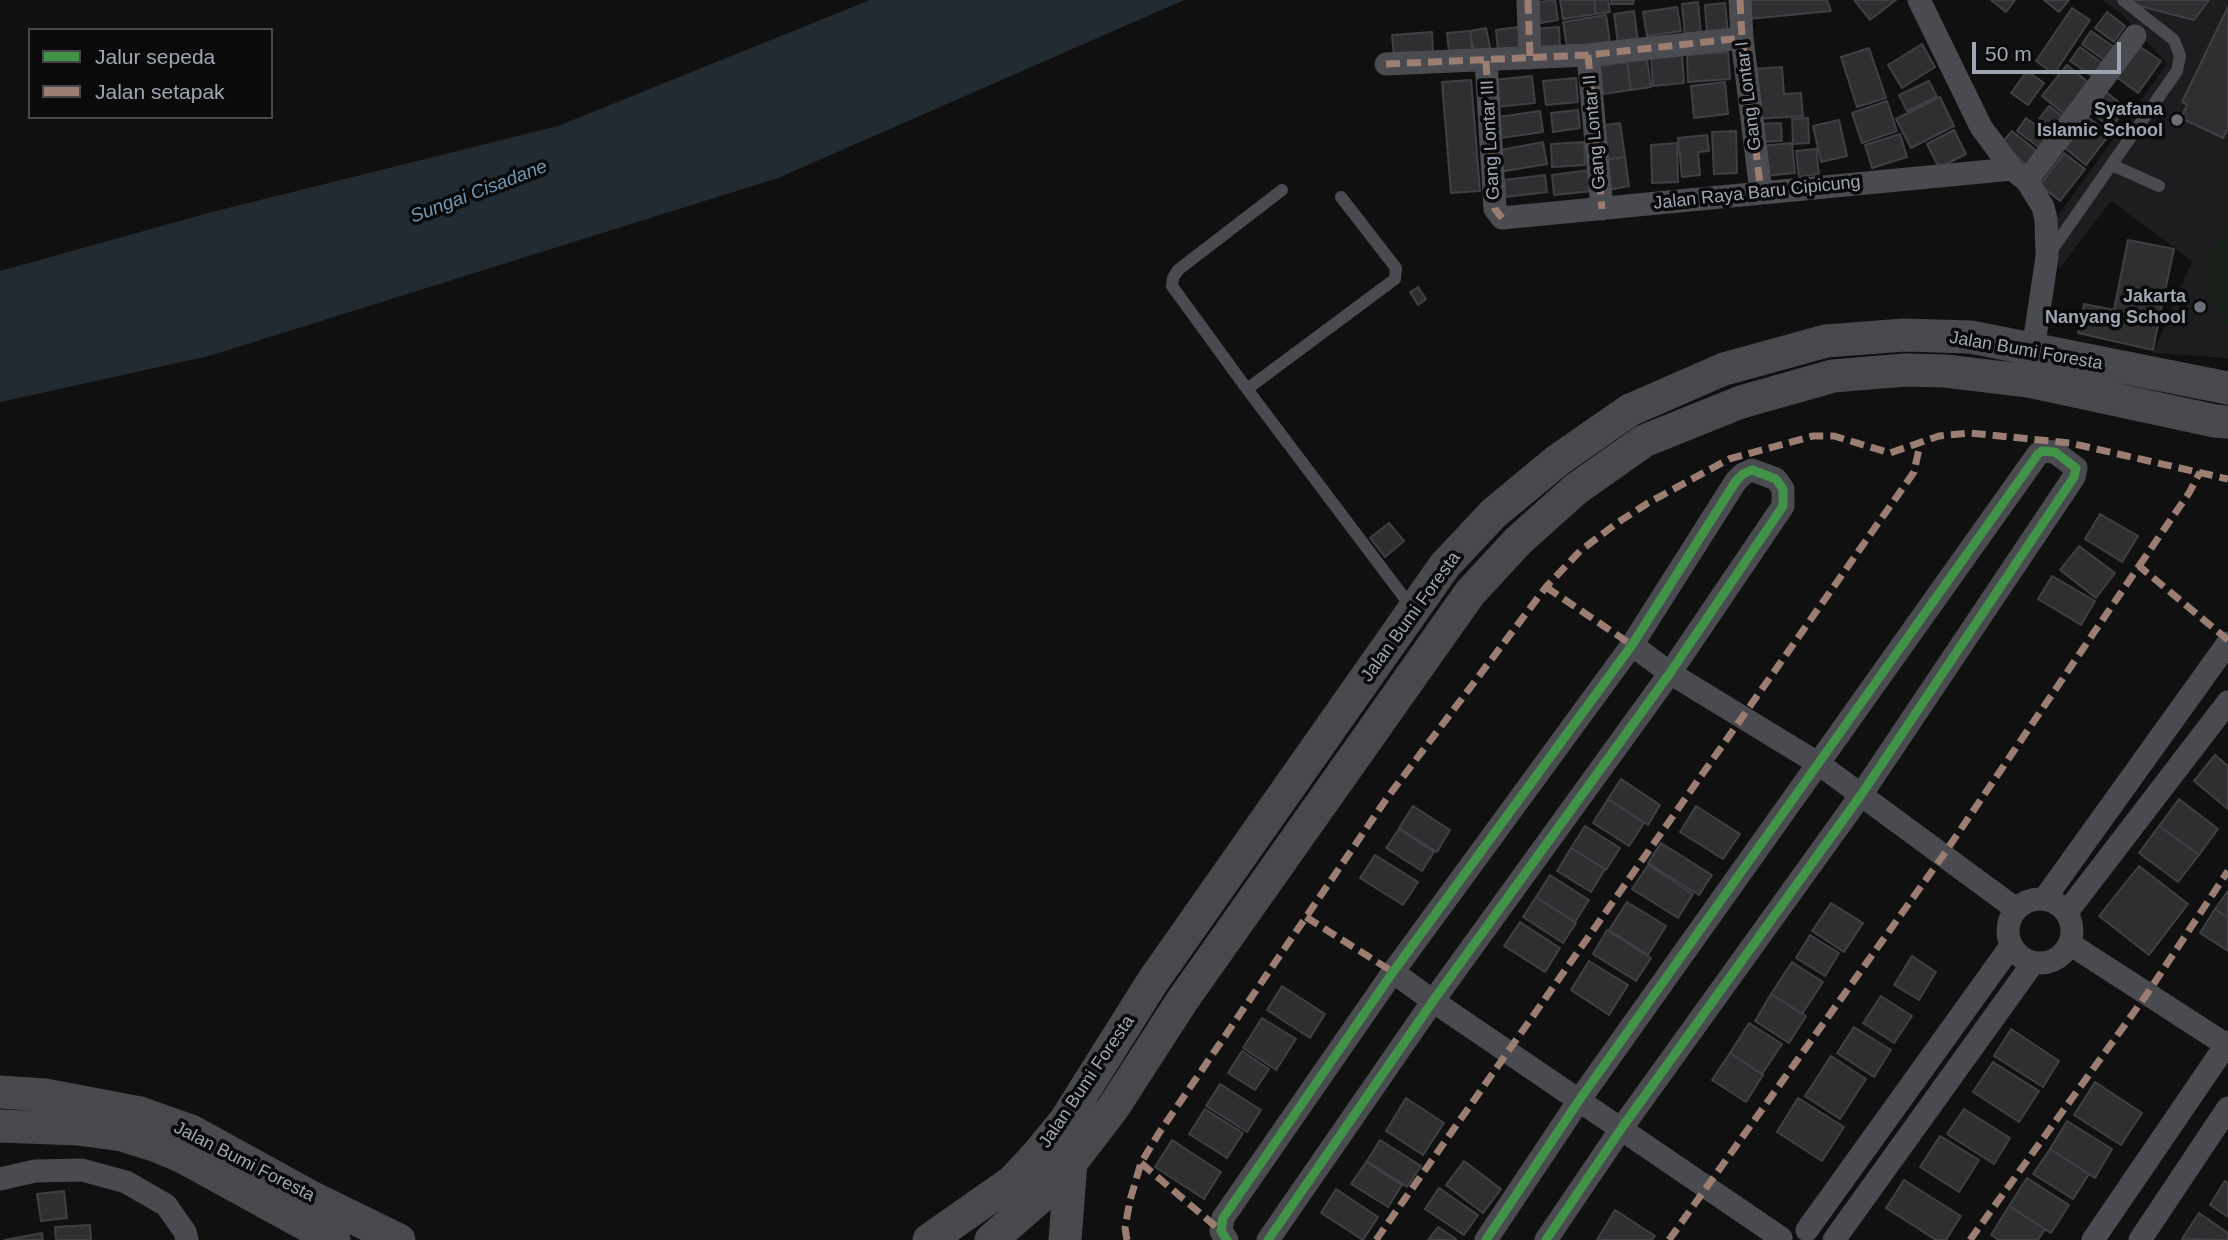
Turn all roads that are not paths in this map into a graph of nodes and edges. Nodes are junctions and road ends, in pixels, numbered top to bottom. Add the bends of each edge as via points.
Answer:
1 (1528, 0) edge
2 (1740, 0) edge
3 (1919, 0) edge
4 (2123, 0) edge
5 (2135, 36) dead end
6 (1742, 38) junction
7 (1588, 55) junction
8 (1530, 58) junction
9 (1486, 61) junction
10 (1386, 64) dead end
11 (2112, 165) junction
12 (2019, 175) junction
13 (2159, 186) dead end
14 (1282, 190) dead end
15 (1761, 192) junction
16 (1341, 197) dead end
17 (1602, 209) junction
18 (1502, 218) joint
19 (2047, 257) junction
20 (2033, 350) junction
21 (2228, 388) edge
22 (1247, 389) junction
23 (2228, 422) edge
24 (1414, 610) junction
25 (2228, 643) edge
26 (1632, 645) junction
27 (1670, 673) junction
28 (2228, 702) edge
29 (1819, 764) junction
30 (1861, 795) junction
31 (2045, 898) junction
32 (2016, 909) junction
33 (2067, 912) junction
34 (2070, 944) junction
35 (2011, 946) junction
36 (2033, 962) junction
37 (1394, 972) junction
38 (1153, 981) junction
39 (1182, 1001) junction
40 (1433, 1001) junction
41 (2227, 1044) edge
42 (0, 1092) edge
43 (1580, 1099) junction
44 (2228, 1108) edge
45 (0, 1126) edge
46 (1621, 1129) junction
47 (1071, 1162) junction
48 (0, 1178) edge
49 (302, 1220) edge
50 (1816, 1235) edge
51 (1780, 1239) edge
52 (187, 1240) edge
53 (334, 1240) edge
54 (399, 1240) edge
55 (929, 1240) edge
56 (991, 1240) edge
57 (1065, 1240) edge
58 (1227, 1240) edge
59 (1268, 1240) edge
60 (1486, 1240) edge
61 (1546, 1240) edge
62 (1833, 1240) edge
63 (2093, 1240) edge
64 (2140, 1240) edge

1 - 8 street
2 - 6 street, Gang Lontar I
3 - 12 street via 1981,127
4 - 11 lane via 2174,40 2180,56 2177,71
5 - 12 street
6 - 7 street
6 - 15 street, Gang Lontar I
7 - 8 street
7 - 17 street, Gang Lontar II
8 - 9 street
9 - 10 street
9 - 18 street, Gang Lontar III via 1495,209
11 - 13 lane
11 - 19 lane
12 - 15 street, Jalan Raya Baru Cipicung
12 - 19 street via 2043,207
14 - 22 lane via 1178,270 1172,282
15 - 17 street, Jalan Raya Baru Cipicung
16 - 22 lane via 1396,268 1395,279
17 - 18 street, Jalan Raya Baru Cipicung
19 - 20 street
20 - 21 main road, Jalan Bumi Foresta
20 - 24 main road, Jalan Bumi Foresta via 1971,337 1904,335 1826,341 1724,369 1630,410 1558,460 1494,513 1446,565
22 - 24 lane
23 - 39 main road, Jalan Bumi Foresta via 2029,381 1905,370 1833,376 1741,402 1644,441 1576,489 1518,541 1470,593
24 - 38 main road, Jalan Bumi Foresta
25 - 31 street
26 - 27 street
26 - 27 street via 1736,481 1752,470 1776,479 1783,489 1783,506
26 - 37 street
27 - 29 street
27 - 40 street
28 - 33 street
29 - 30 street
29 - 30 street via 2038,454 2051,450 2062,456 2076,468 2074,477
29 - 43 street
30 - 32 street
30 - 46 street
31 - 32 street via 2034,898
31 - 33 street
32 - 35 street via 2009,920
33 - 34 street via 2073,927
34 - 36 street via 2048,963
34 - 41 street
35 - 36 street via 2020,957
35 - 50 street
36 - 62 street
37 - 40 street
37 - 58 street via 1223,1218
38 - 39 main road
38 - 55 main road, Jalan Bumi Foresta via 1065,1121 1038,1154 1013,1181
39 - 47 main road, Jalan Bumi Foresta via 1113,1108
40 - 43 street
40 - 59 street
41 - 63 street
42 - 49 main road, Jalan Bumi Foresta via 140,1113 191,1131
43 - 46 street
43 - 60 street
44 - 64 street
45 - 49 main road, Jalan Bumi Foresta via 122,1135 183,1157
46 - 51 street
46 - 61 street
47 - 56 main road, Jalan Bumi Foresta via 1054,1185
47 - 57 main road
48 - 52 street via 35,1171 82,1170 126,1182 166,1205
49 - 53 main road, Jalan Bumi Foresta
49 - 54 main road, Jalan Bumi Foresta
50 - 51 street via 1793,1231

